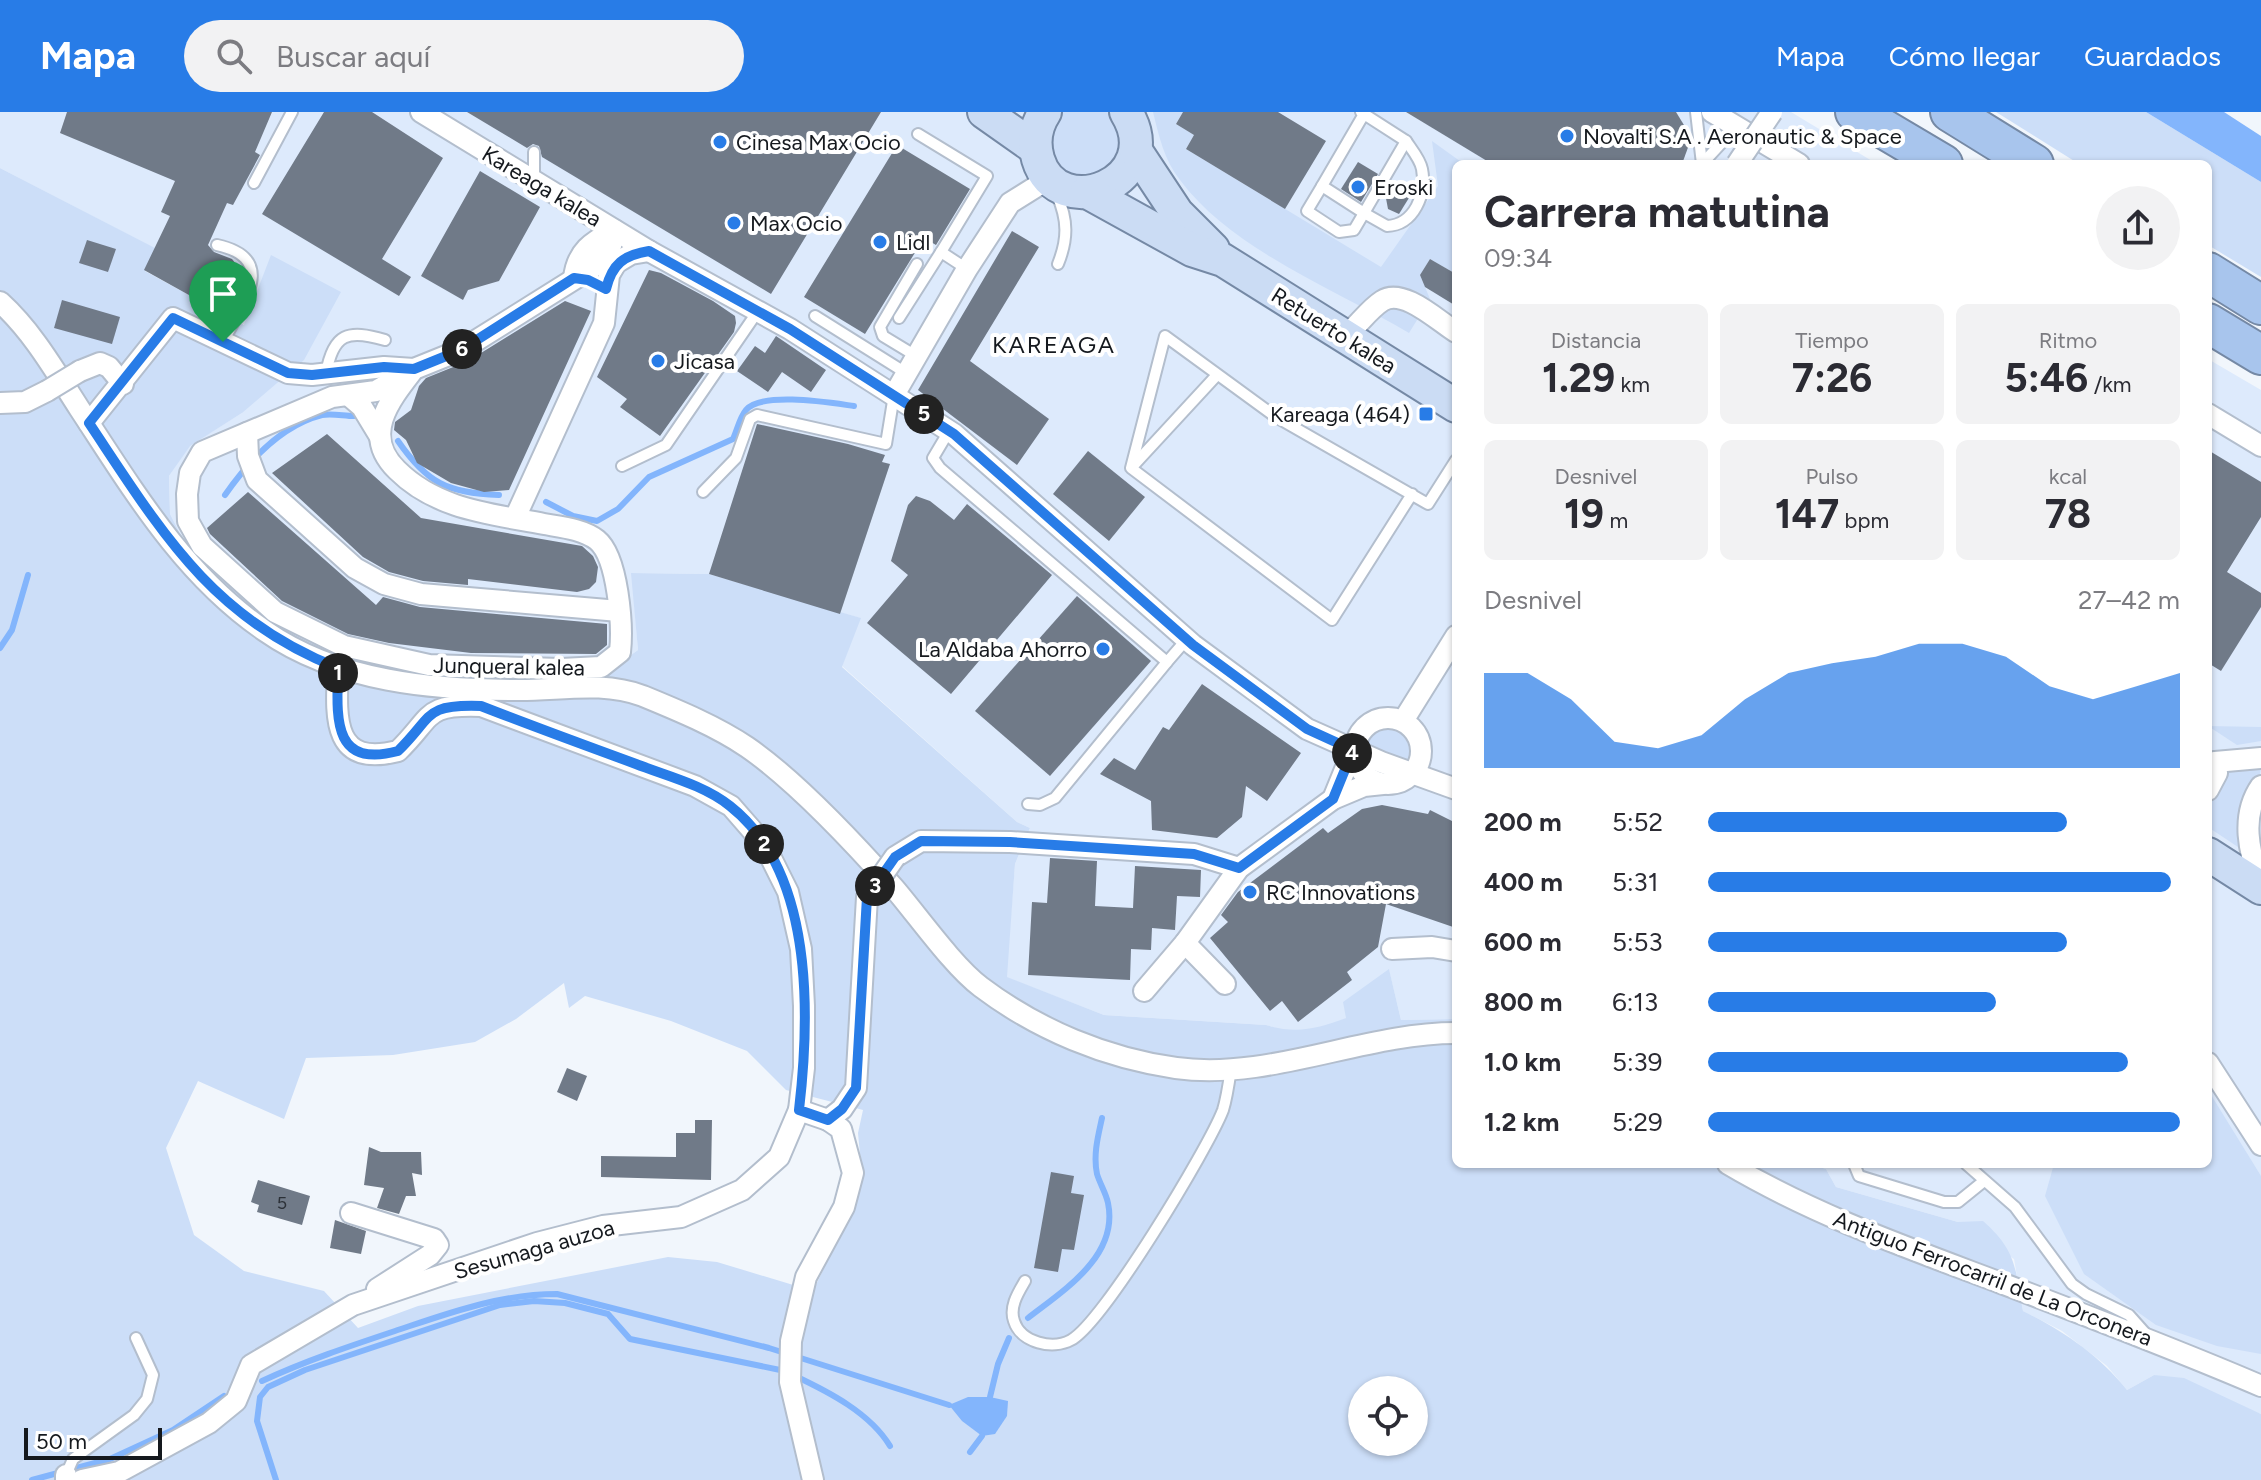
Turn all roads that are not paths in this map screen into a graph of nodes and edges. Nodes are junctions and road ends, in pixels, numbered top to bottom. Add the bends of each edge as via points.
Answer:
1 (292, 112) edge
2 (984, 112) edge
3 (1045, 112) edge
4 (1126, 112) edge
5 (1696, 112) edge
6 (1712, 112) edge
7 (1772, 112) edge
8 (1855, 112) edge
9 (1950, 112) edge
10 (429, 113) edge
11 (1362, 113) edge
12 (1742, 130) junction
13 (918, 134) dead end
14 (1406, 141) junction
15 (1035, 148) junction
16 (1136, 151) junction
17 (534, 152) dead end
18 (1774, 158) edge
19 (2026, 159) edge
20 (1702, 160) edge
21 (1706, 160) edge
22 (1740, 160) edge
23 (1936, 160) edge
24 (1050, 178) junction
25 (534, 181) junction
26 (254, 183) dead end
27 (1322, 186) junction
28 (1087, 192) junction
29 (1364, 213) junction
30 (614, 230) junction
31 (217, 245) dead end
32 (649, 251) junction
33 (941, 252) junction
34 (1223, 260) junction
35 (917, 264) dead end
36 (1058, 264) dead end
37 (967, 269) junction
38 (2212, 274) edge
39 (574, 278) junction
40 (606, 289) junction
41 (0, 302) edge
42 (2261, 305) edge
43 (758, 311) junction
44 (815, 316) dead end
45 (899, 318) dead end
46 (2212, 326) edge
47 (1452, 329) edge
48 (1344, 337) junction
49 (385, 340) dead end
50 (223, 342) junction
51 (2261, 355) edge
52 (911, 364) junction
53 (414, 369) junction
54 (326, 374) junction
55 (1217, 375) junction
56 (123, 384) junction
57 (348, 395) junction
58 (894, 395) junction
59 (0, 403) edge
60 (1452, 406) edge
61 (2212, 416) edge
62 (89, 423) junction
63 (949, 431) junction
64 (247, 433) junction
65 (379, 435) junction
66 (2261, 446) edge
67 (622, 466) dead end
68 (1452, 466) edge
69 (1131, 468) junction
70 (703, 492) dead end
71 (1412, 494) junction
72 (515, 518) junction
73 (619, 611) junction
74 (1187, 639) junction
75 (1452, 642) edge
76 (1167, 662) junction
77 (338, 668) junction
78 (450, 696) junction
79 (1403, 721) junction
80 (1353, 750) junction
81 (2261, 758) edge
82 (2212, 759) edge
83 (1412, 774) junction
84 (2212, 782) edge
85 (1383, 784) junction
86 (2261, 786) edge
87 (1452, 788) edge
88 (1333, 799) junction
89 (1028, 804) dead end
90 (2212, 856) edge
91 (1239, 868) junction
92 (2212, 884) edge
93 (2258, 885) edge
94 (1185, 943) junction
95 (1392, 949) dead end
96 (1452, 950) edge
97 (1225, 984) dead end
98 (1144, 991) dead end
99 (1452, 1033) edge
100 (1231, 1068) junction
101 (2212, 1069) edge
102 (799, 1110) junction
103 (828, 1120) junction
104 (2261, 1145) edge
105 (1735, 1168) edge
106 (1856, 1168) edge
107 (1970, 1168) edge
108 (1984, 1181) junction
109 (351, 1213) dead end
110 (1025, 1281) dead end
111 (353, 1305) junction
112 (136, 1338) dead end
113 (2150, 1339) junction
114 (2261, 1386) edge
115 (71, 1478) edge
116 (813, 1480) edge

1 - 26 lane
2 - 15 main road
3 - 15 main road
4 - 16 main road
5 - 20 lane
6 - 12 street
7 - 22 street, bridge
8 - 23 highway
9 - 19 highway
10 - 25 street, Kareaga kalea
11 - 14 lane
11 - 27 lane
12 - 18 street
12 - 21 lane via 1726,138
13 - 33 lane via 987,176
14 - 29 lane
14 - 29 lane via 1422,170 1415,209 1396,226
15 - 24 main road
16 - 28 main road via 1119,180
16 - 34 main road via 1177,213
17 - 25 lane
24 - 28 main road
24 - 36 lane via 1067,223
24 - 37 street via 1010,203
25 - 30 street, Kareaga kalea
27 - 29 lane
27 - 29 lane via 1307,211 1339,232 1354,230
28 - 34 main road via 1192,250
30 - 32 street, Kareaga kalea
30 - 39 street via 591,243 576,260
31 - 50 lane via 238,250 253,270
32 - 40 street via 616,263
32 - 43 street, Kareaga kalea
33 - 37 lane
33 - 45 lane
34 - 48 main road, Retuerto kalea
35 - 52 lane via 880,327
37 - 52 street
38 - 42 highway
39 - 40 street
39 - 53 street, Junqueral kalea via 461,350
40 - 72 street via 604,323
41 - 62 street via 31,334
43 - 58 street, Kareaga kalea
43 - 67 lane via 666,445
44 - 52 lane
46 - 51 highway
47 - 48 street via 1411,303 1389,297
48 - 60 main road, Retuerto kalea
49 - 54 lane via 353,333 340,339 329,354
50 - 54 street, Junqueral kalea via 288,373
50 - 56 street, Junqueral kalea via 173,318
52 - 58 street
53 - 54 street, Junqueral kalea
53 - 57 street, Junqueral kalea via 376,391
53 - 65 street via 388,403
55 - 69 lane
55 - 69 lane via 1165,336
55 - 71 lane via 1276,417
56 - 59 street, bridge via 100,363 25,402
56 - 62 street, Junqueral kalea
57 - 64 street, Junqueral kalea
57 - 65 street, Junqueral kalea
58 - 63 street, Kareaga kalea
58 - 70 lane via 886,444 757,415 750,419 736,458
61 - 66 street
62 - 77 street via 187,564 266,632
63 - 74 street, Kareaga kalea
63 - 76 lane via 933,458 940,468
64 - 73 street via 257,480 355,568 384,584 421,594
64 - 73 street, Junqueral kalea via 202,452 190,473 188,521 202,546 275,612 344,646 429,665 601,667 620,652
65 - 72 street, Junqueral kalea via 391,464 412,485 444,503
68 - 71 lane via 1428,504
69 - 71 lane via 1332,620
72 - 73 street, Junqueral kalea via 597,540 610,558
74 - 76 lane
74 - 80 street, Kareaga kalea via 1307,729
75 - 79 street
76 - 89 lane via 1055,798
77 - 78 street
77 - 78 street via 339,731 351,749 366,756 398,751
78 - 100 street via 597,686 639,695 715,729 784,776 890,883 977,985 1013,1009 1064,1037 1130,1060 1181,1069
78 - 102 street, Sesumaga auzoa via 695,786 731,806 764,844 788,892 801,949 804,1068
79 - 80 street via 1373,722 1363,729
79 - 83 street via 1419,741
80 - 83 street, Kareaga kalea
80 - 85 street via 1362,772
80 - 88 street
81 - 82 street
82 - 84 street via 2217,773
83 - 85 street
83 - 87 street, Kareaga kalea
85 - 88 street
86 - 93 street via 2249,809
88 - 91 street
90 - 93 main road
91 - 94 street
91 - 103 street, bridge via 1194,854 921,841 895,857 867,897 856,1088
92 - 93 main road
94 - 97 street
94 - 98 street
95 - 96 street
99 - 100 street via 1406,1035
100 - 110 lane via 1223,1108 1207,1144 1106,1307 1071,1340 1047,1346 1028,1338 1014,1322 1014,1299
101 - 104 street
102 - 103 street
102 - 111 street, Sesumaga auzoa via 779,1157 742,1190 681,1217 590,1229 537,1243
103 - 116 street via 841,1129 853,1173 844,1207 806,1277 791,1341 790,1382
105 - 113 street, Antiguo Ferrocarril de La Orconera via 1785,1197 1880,1237
106 - 108 lane via 1859,1176 1944,1202 1958,1202
107 - 108 lane
108 - 113 lane via 2015,1207 2072,1284 2129,1315
109 - 111 street, Sesumaga auzoa via 434,1239 438,1245
111 - 115 street, Sesumaga auzoa via 251,1365 236,1401 209,1423 119,1472
112 - 115 lane via 153,1375 147,1399 134,1415 73,1459
113 - 114 street, Antiguo Ferrocarril de La Orconera

